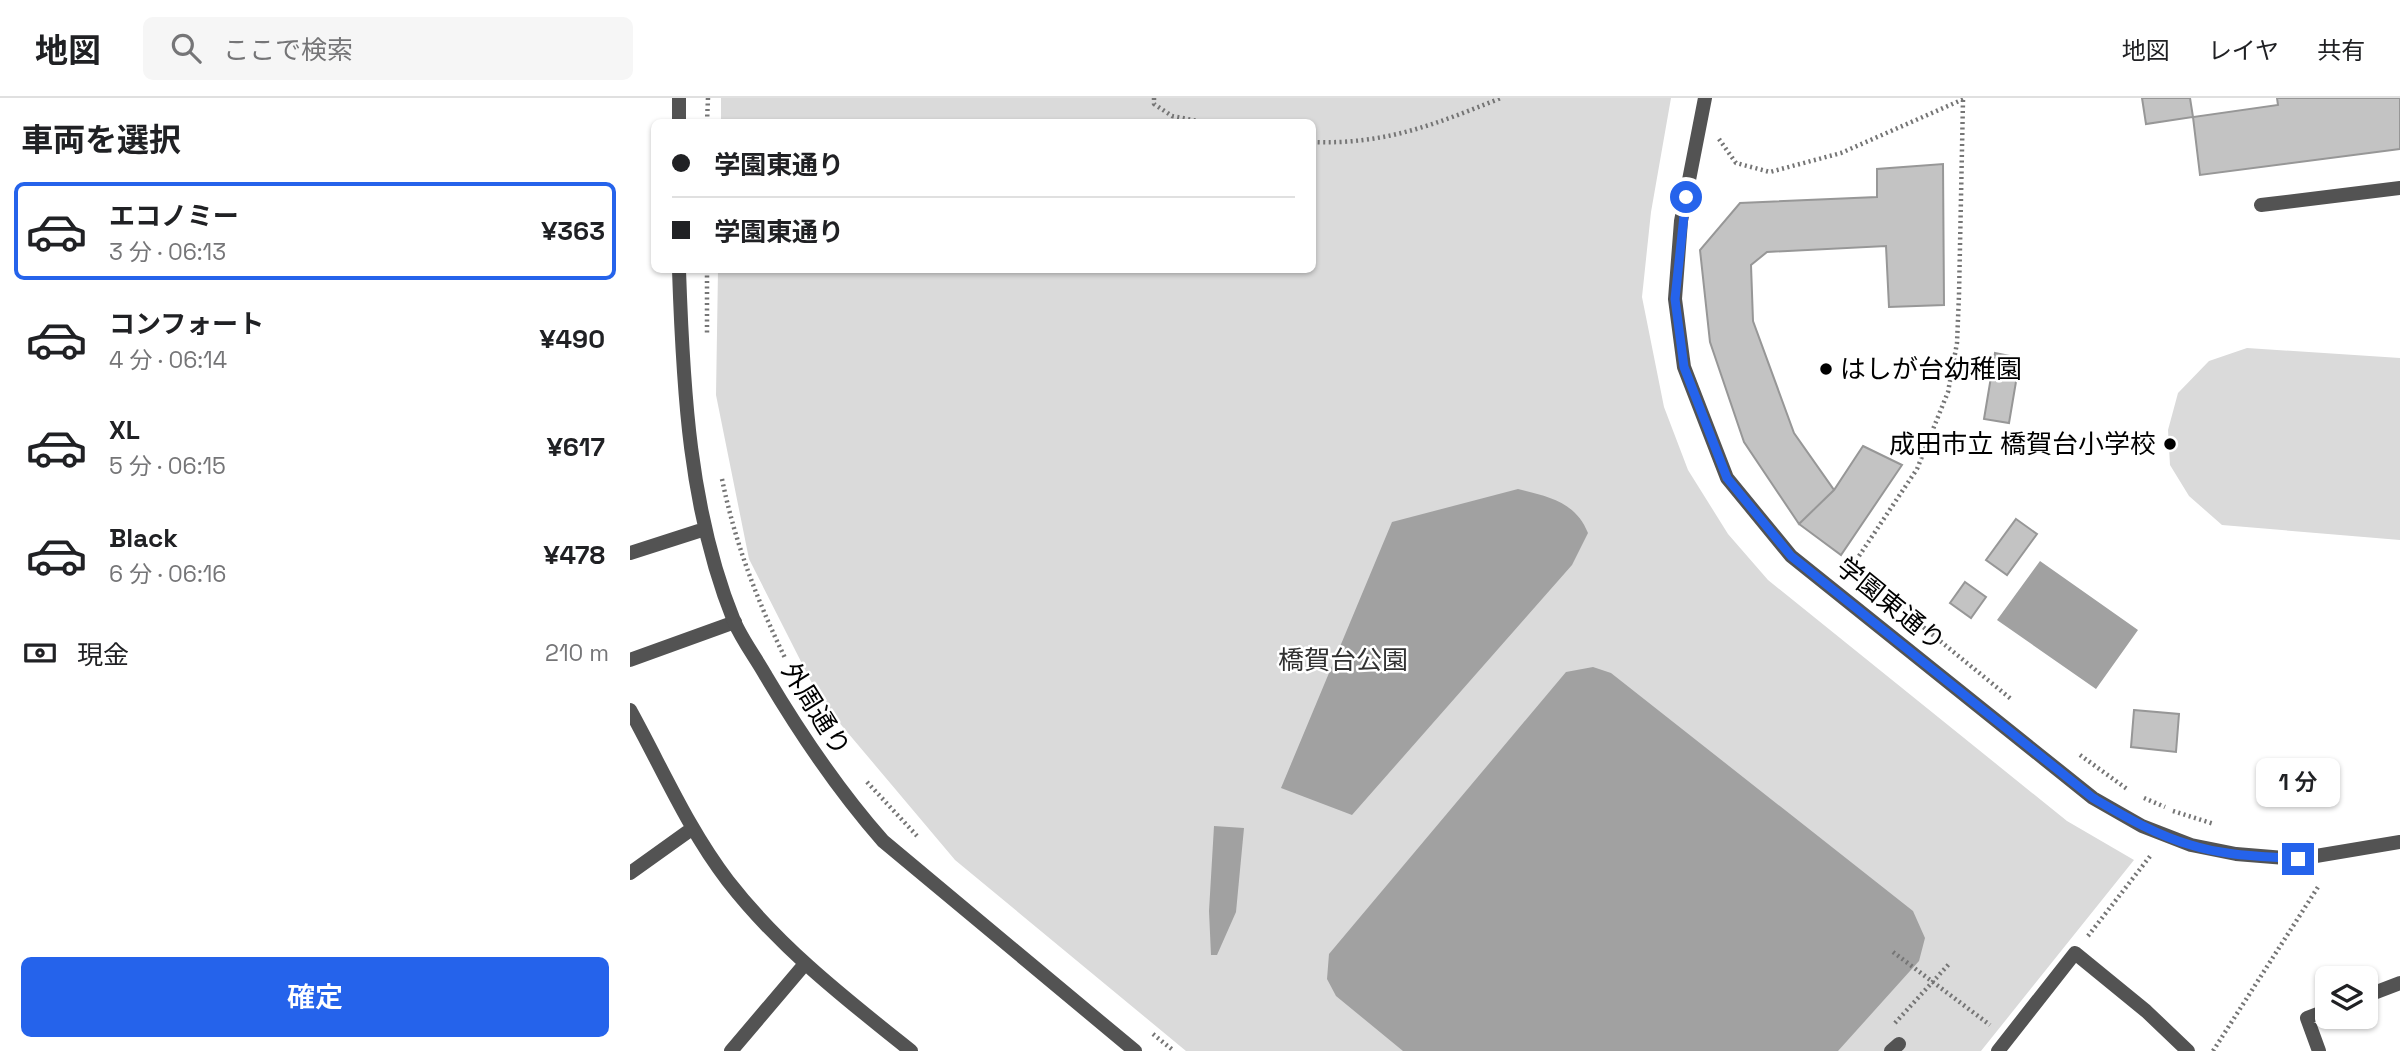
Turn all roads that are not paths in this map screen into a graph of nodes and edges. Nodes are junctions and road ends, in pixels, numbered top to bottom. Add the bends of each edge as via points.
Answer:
1 (679, 98) edge
2 (1705, 98) edge
3 (679, 119) edge
4 (2400, 188) edge
5 (2261, 205) dead end
6 (679, 273) edge
7 (705, 529) junction
8 (630, 553) edge
9 (735, 622) junction
10 (630, 660) edge
11 (630, 710) edge
12 (693, 828) junction
13 (2400, 842) edge
14 (630, 873) edge
15 (804, 965) junction
16 (2400, 983) edge
17 (2378, 991) edge
18 (2315, 1015) edge
19 (731, 1051) edge
20 (911, 1051) edge
21 (1135, 1051) edge
22 (1998, 1051) edge
23 (2188, 1051) edge
24 (2319, 1051) edge

1 - 3 street
2 - 13 street, 学園東通り via 1681,221 1675,299 1684,367 1727,478 1791,556 2093,798 2142,826 2191,845 2298,859
4 - 5 street
6 - 7 street, 外周通り via 687,420
7 - 8 street
7 - 9 street, 外周通り
9 - 10 street
9 - 21 street, 外周通り via 820,763 883,841
11 - 12 street
12 - 14 street
12 - 15 street via 729,882
15 - 19 street
15 - 20 street
16 - 17 street
18 - 24 street via 2308,1018
22 - 23 street via 2075,953

